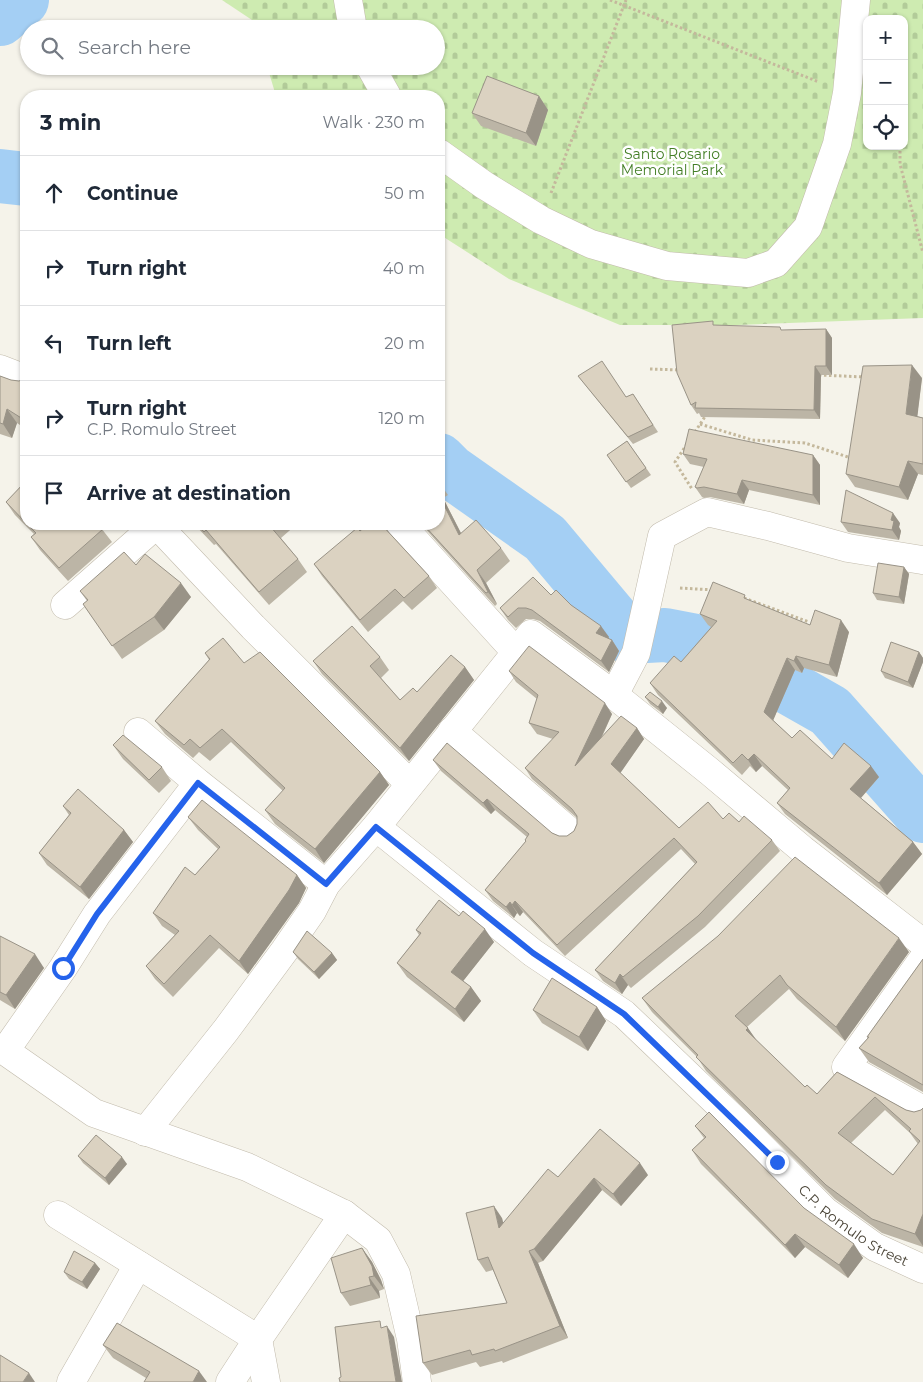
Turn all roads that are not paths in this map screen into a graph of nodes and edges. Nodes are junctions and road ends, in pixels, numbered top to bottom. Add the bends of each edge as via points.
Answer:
1 (348, 0) edge
2 (856, 0) edge
3 (351, 20) edge
4 (375, 75) edge
5 (384, 90) edge
6 (445, 157) edge
7 (0, 369) edge
8 (20, 377) edge
9 (150, 530) edge
10 (163, 530) edge
11 (405, 530) edge
12 (922, 560) edge
13 (65, 605) dead end
14 (516, 652) junction
15 (614, 695) junction
16 (452, 731) junction
17 (138, 732) dead end
18 (198, 783) junction
19 (409, 783) junction
20 (376, 827) junction
21 (570, 832) edge
22 (803, 850) junction
23 (783, 870) edge
24 (326, 884) junction
25 (923, 943) edge
26 (923, 959) edge
27 (646, 996) edge
28 (624, 1014) junction
29 (923, 1110) edge
30 (145, 1132) junction
31 (344, 1214) junction
32 (58, 1215) dead end
33 (138, 1265) junction
34 (923, 1269) edge
35 (258, 1339) junction
36 (71, 1382) edge
37 (230, 1382) edge
38 (266, 1382) edge
39 (417, 1382) edge

1 - 3 street
2 - 6 street via 847,93 837,144 808,227 776,263 748,273 667,266 591,244 541,220
4 - 5 street
7 - 8 street
9 - 13 street
10 - 19 street via 253,627
11 - 14 street
12 - 15 street via 848,548 707,512 662,536 636,653
14 - 15 street via 531,634
14 - 16 street
15 - 22 street
16 - 19 street
16 - 21 street
17 - 18 street
18 - 24 street
18 - 30 street via 97,914 5,1051 94,1113
19 - 20 street
20 - 24 street
20 - 28 street, C.P. Romulo Street via 533,953
22 - 23 street
22 - 25 street
24 - 30 street via 285,950
26 - 29 street via 846,1067
27 - 28 street
28 - 34 street, C.P. Romulo Street via 826,1211 874,1248
30 - 31 street via 247,1167
31 - 35 street
31 - 39 street via 378,1240 396,1274
32 - 33 street
33 - 35 street
33 - 36 street
35 - 37 street
35 - 38 street

